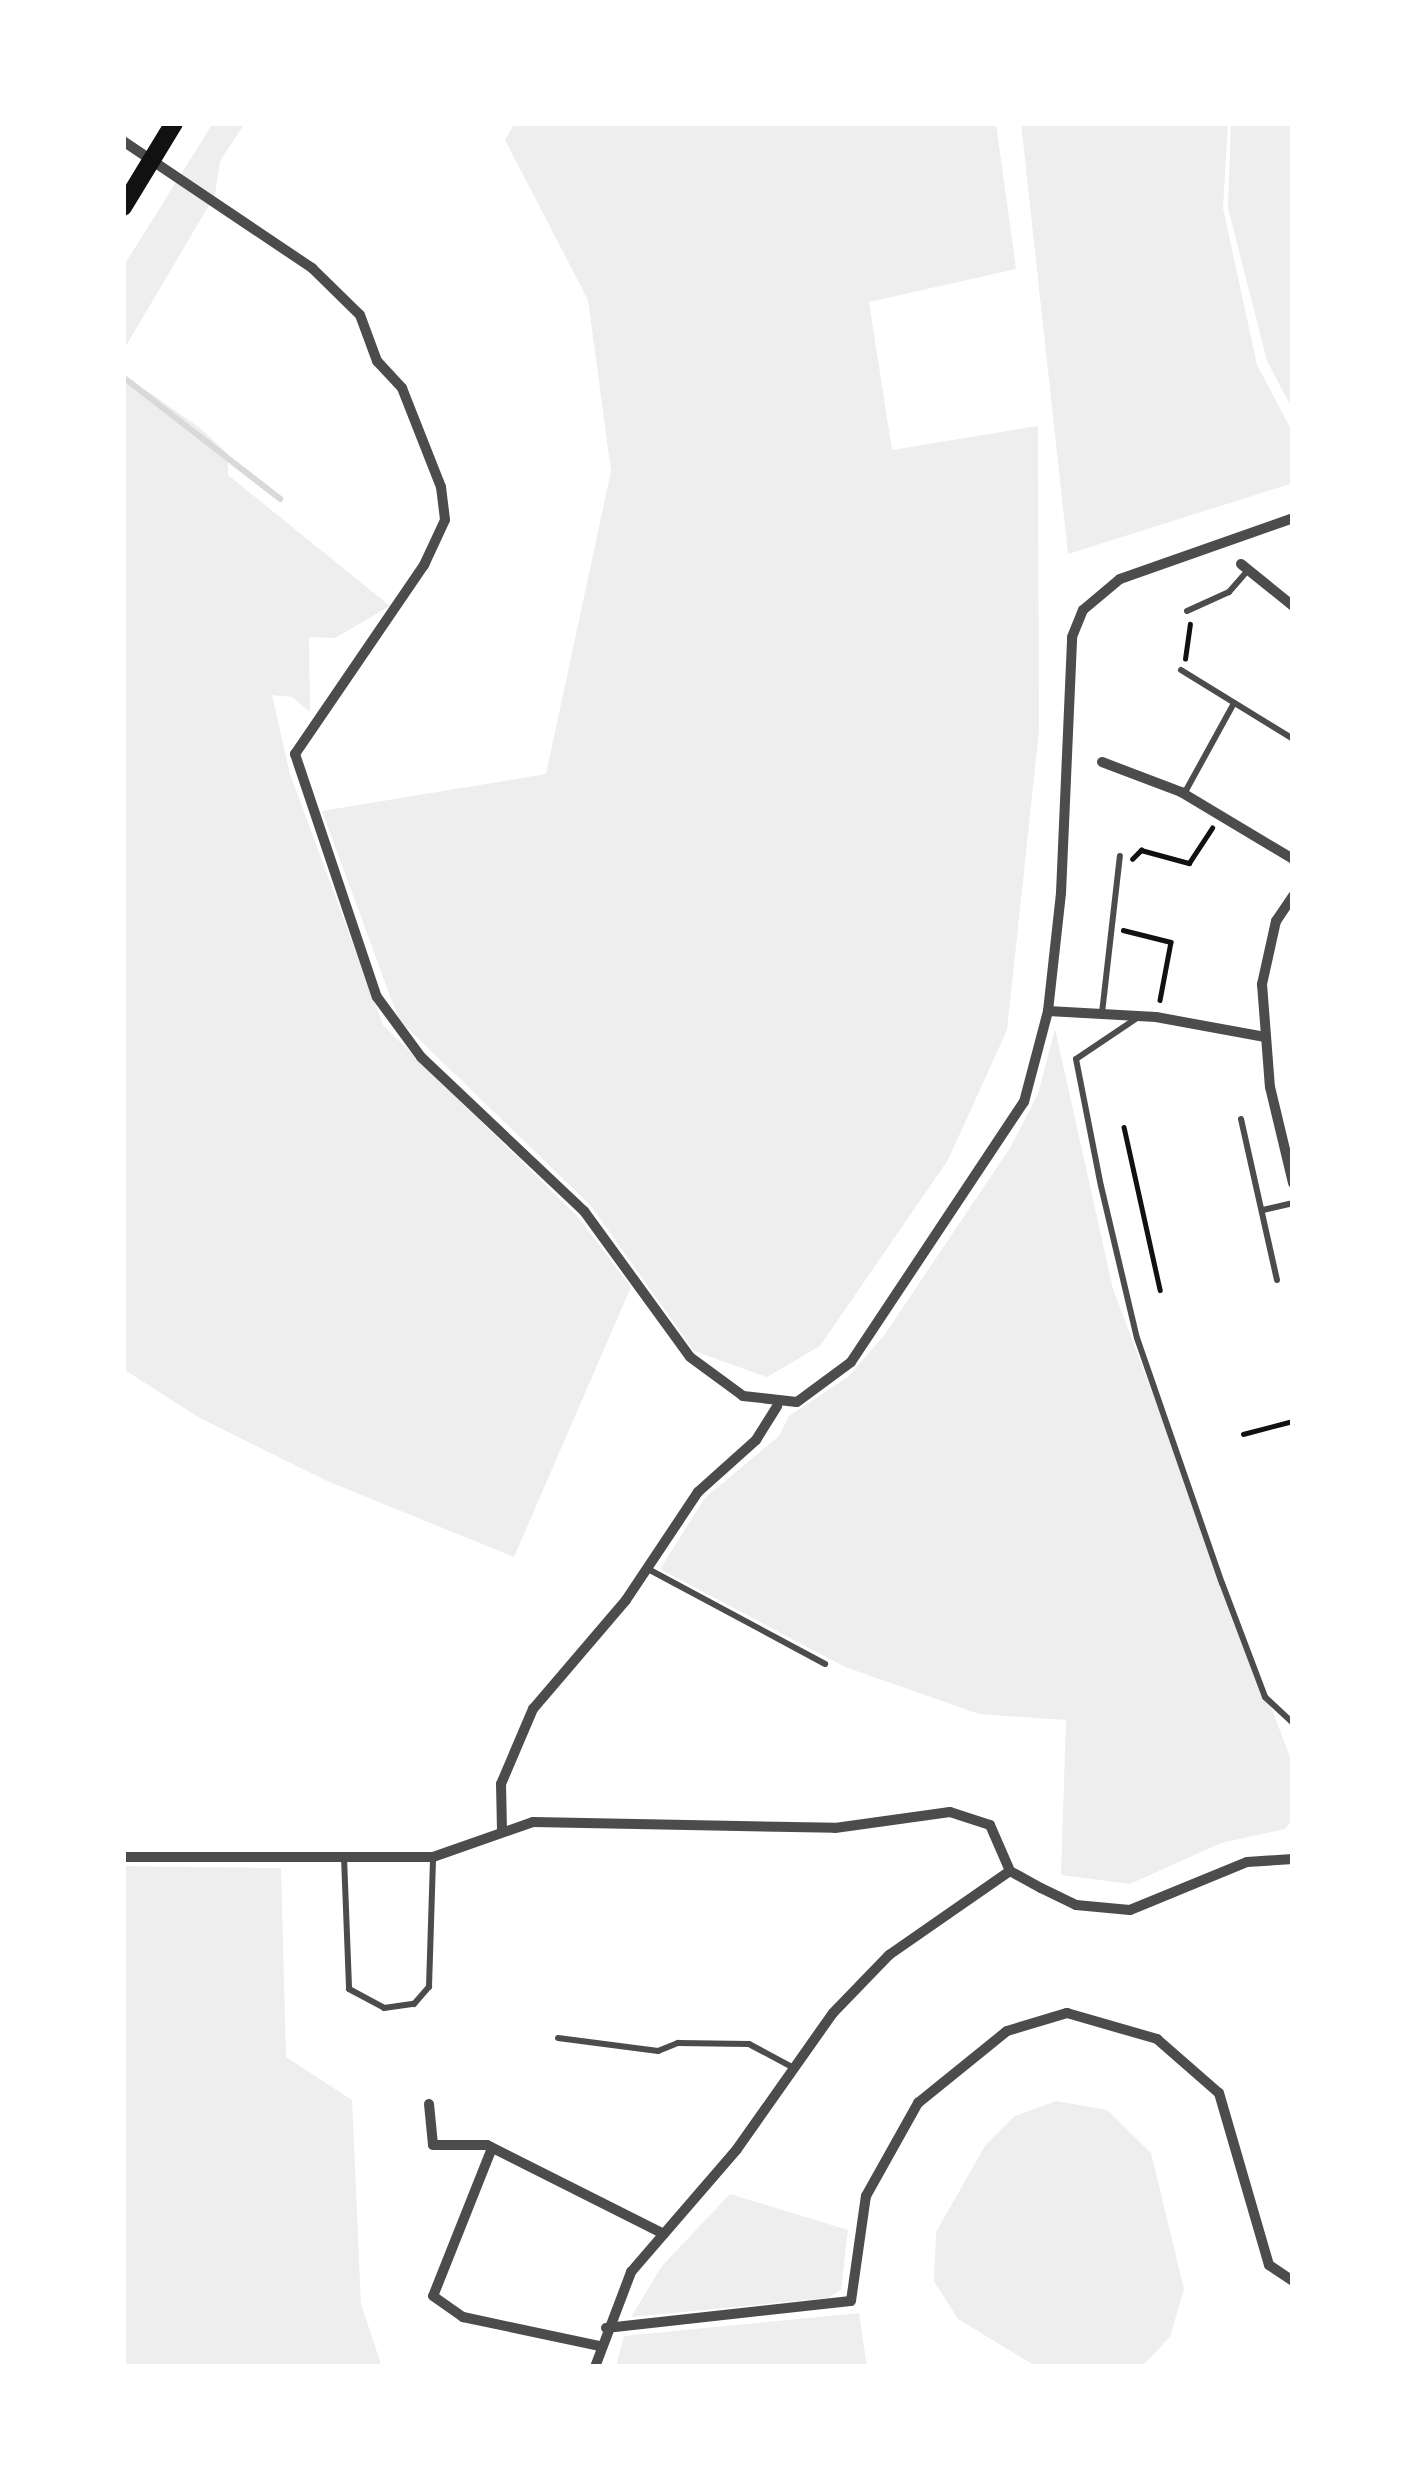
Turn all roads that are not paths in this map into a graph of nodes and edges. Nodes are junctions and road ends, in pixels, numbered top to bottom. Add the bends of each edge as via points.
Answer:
1 (174, 123) edge
2 (123, 141) edge
3 (123, 207) edge
4 (1293, 518) edge
5 (1244, 567) joint
6 (1293, 606) edge
7 (1186, 611) road end
8 (1181, 670) road end
9 (1234, 703) junction
10 (1293, 739) edge
11 (1102, 762) dead end
12 (1184, 794) junction
13 (1120, 856) road end
14 (1293, 859) edge
15 (1293, 896) edge
16 (1048, 1011) junction
17 (1102, 1013) junction
18 (1137, 1018) junction
19 (1265, 1037) junction
20 (1241, 1119) dead end
21 (1293, 1183) edge
22 (1293, 1203) edge
23 (1263, 1210) junction
24 (1277, 1280) dead end
25 (777, 1406) junction
26 (648, 1569) junction
27 (825, 1664) dead end
28 (1293, 1723) edge
29 (502, 1832) junction
30 (123, 1857) edge
31 (344, 1857) junction
32 (433, 1857) junction
33 (1293, 1859) edge
34 (1010, 1871) junction
35 (558, 2038) dead end
36 (794, 2069) junction
37 (429, 2104) dead end
38 (493, 2148) junction
39 (664, 2234) junction
40 (1293, 2281) edge
41 (606, 2328) junction
42 (598, 2346) junction
43 (595, 2367) edge

1 - 3 highway
2 - 25 street via 312,268 360,315 377,361 402,388 445,501 424,565 295,754 377,997 421,1057 584,1210 690,1357 743,1396
4 - 16 street via 1120,579 1083,610 1072,637
5 - 6 street
5 - 7 lane via 1229,592
8 - 9 lane
9 - 10 lane
9 - 12 lane
11 - 12 street
12 - 14 street
13 - 17 lane
15 - 19 street via 1265,951
16 - 17 street
16 - 25 street via 1024,1102 980,1178 851,1362 810,1395
17 - 18 street
18 - 19 street
18 - 28 lane via 1076,1059 1106,1208 1136,1339 1222,1583 1265,1696
19 - 21 street
20 - 23 lane
22 - 23 lane
23 - 24 lane
25 - 26 street via 766,1429 698,1492
26 - 27 lane
26 - 29 street via 533,1708 501,1784
29 - 32 street
29 - 34 street via 533,1822 835,1828 962,1813 990,1825
30 - 31 street
31 - 32 street
31 - 32 lane via 349,1989 385,2008 414,2005 429,1987
33 - 34 street via 1247,1862 1130,1910 1076,1905
34 - 36 street via 876,1967
35 - 36 lane via 658,2051 678,2043 749,2044
36 - 39 street
37 - 38 street via 433,2145
38 - 39 street
38 - 42 street via 433,2296 463,2317
39 - 41 street via 631,2272
40 - 41 street via 1269,2265 1220,2093 1157,2038 1066,2013 1007,2030 918,2104 866,2196 851,2301
41 - 42 street
42 - 43 street

